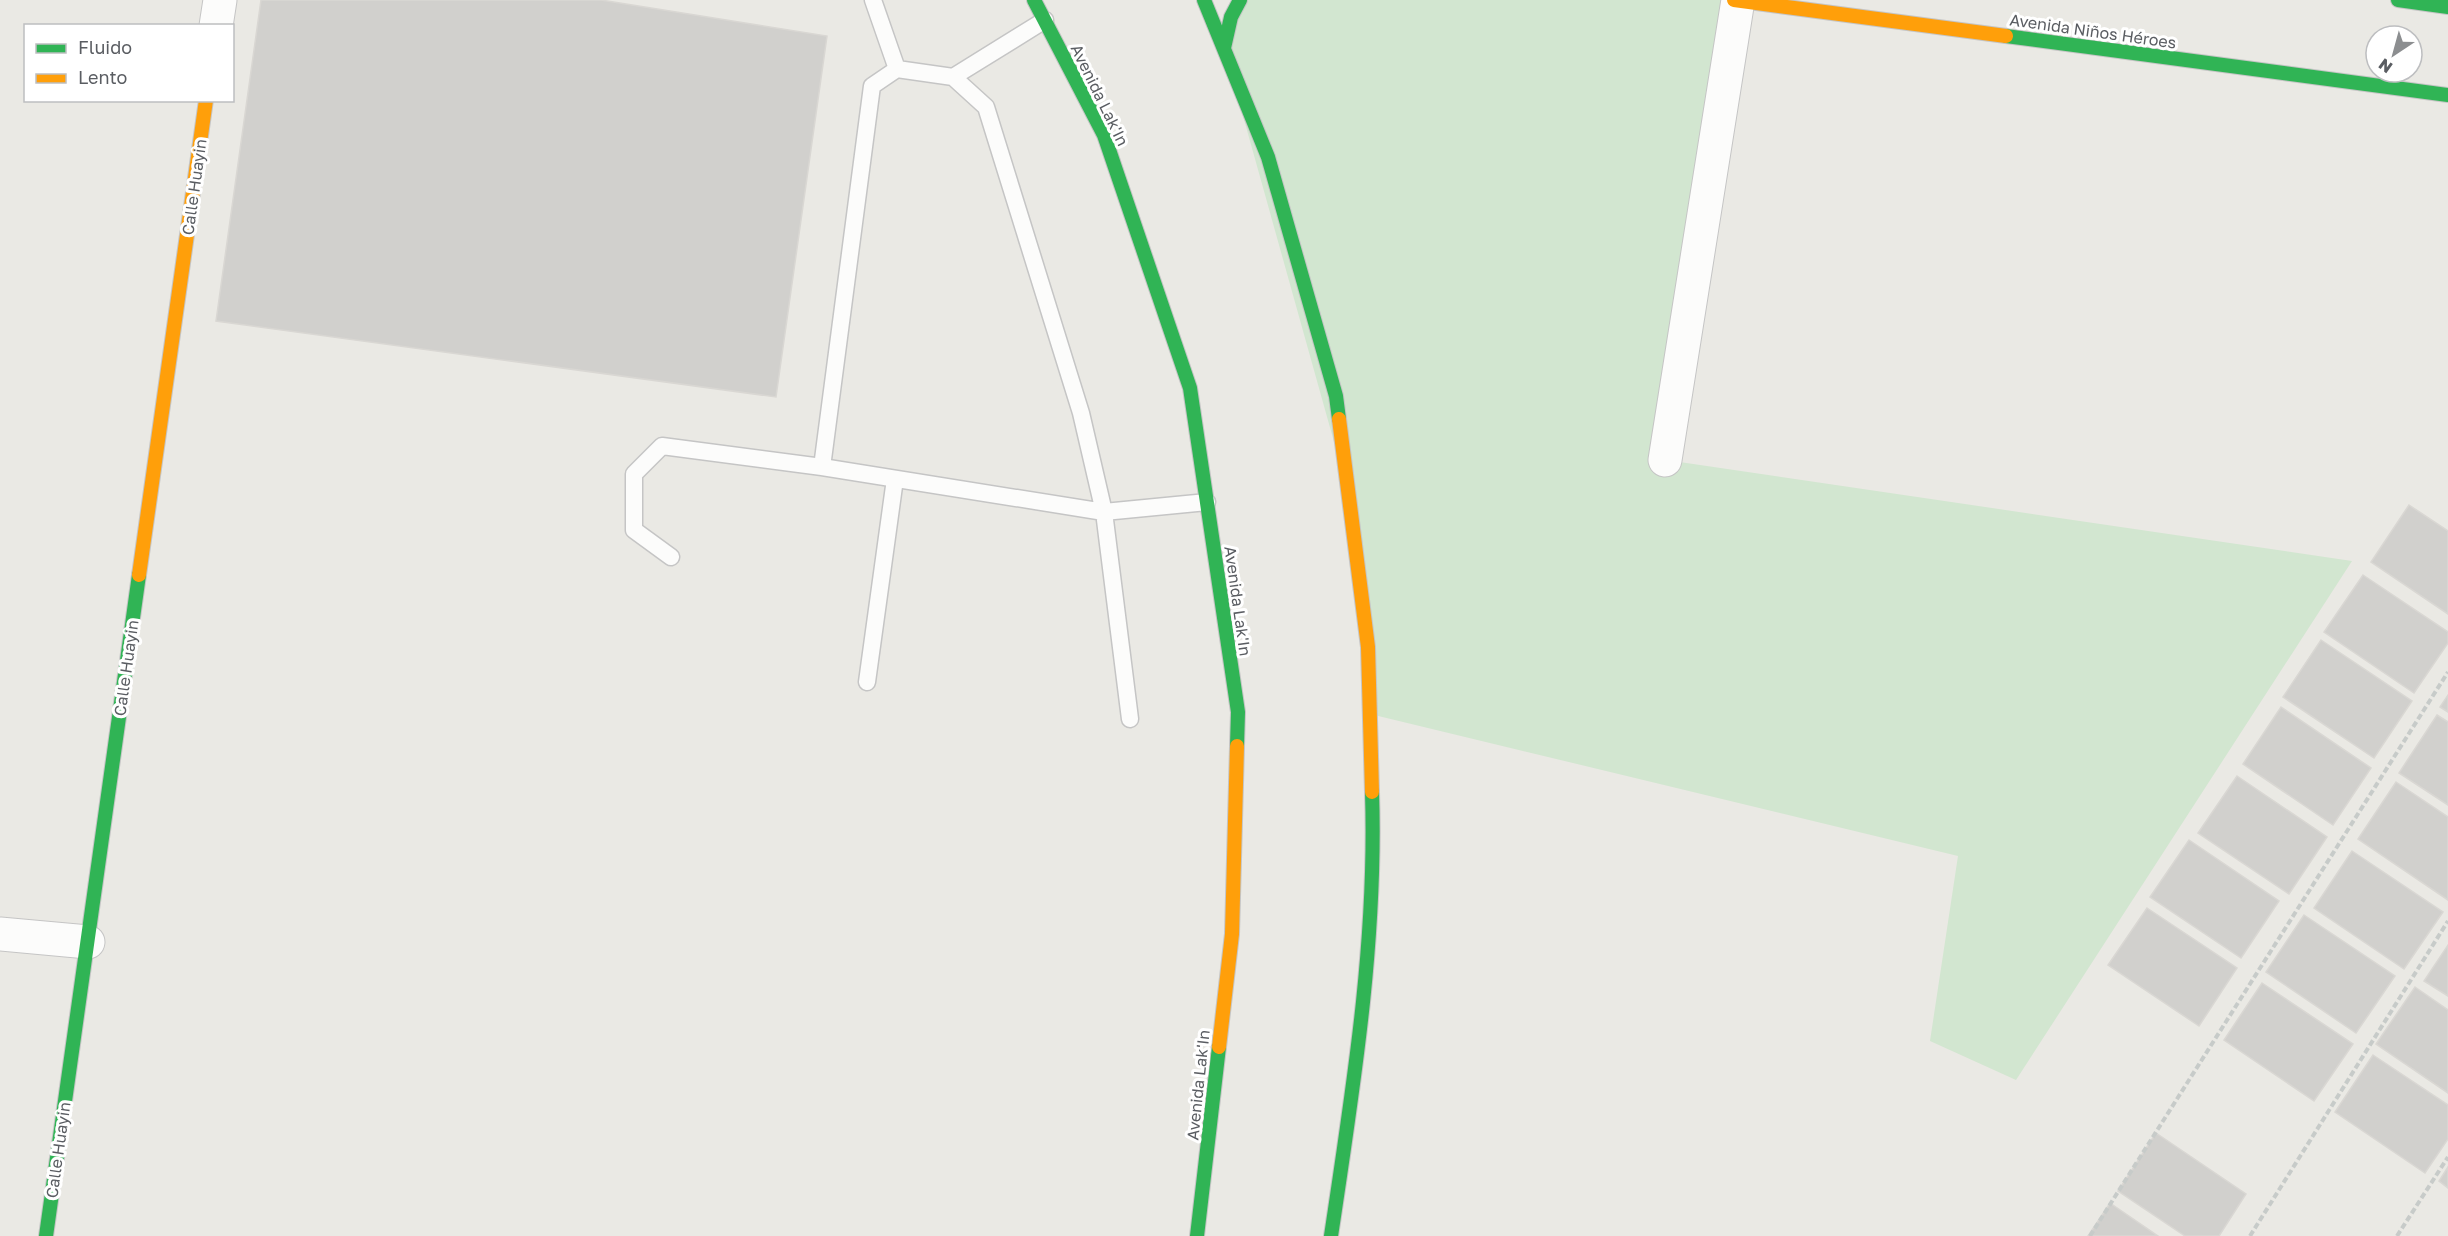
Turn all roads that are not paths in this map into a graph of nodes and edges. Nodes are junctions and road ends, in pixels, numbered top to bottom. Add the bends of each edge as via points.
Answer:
1 (220, 0) edge
2 (873, 0) edge
3 (1034, 0) edge
4 (1204, 0) edge
5 (1240, 0) edge
6 (1737, 0) edge
7 (2398, 0) edge
8 (2448, 7) edge
9 (1045, 20) junction
10 (216, 24) edge
11 (1224, 48) junction
12 (897, 69) junction
13 (953, 77) junction
14 (2448, 95) edge
15 (206, 102) edge
16 (1665, 460) dead end
17 (822, 467) junction
18 (895, 479) junction
19 (1207, 502) junction
20 (1104, 512) junction
21 (671, 557) dead end
22 (867, 682) dead end
23 (1130, 719) dead end
24 (0, 934) edge
25 (88, 942) junction
26 (46, 1236) edge
27 (1197, 1236) edge
28 (1331, 1236) edge

1 - 10 street
2 - 12 lane
3 - 9 main road, Avenida Lak'In
4 - 11 main road
5 - 11 main road
6 - 14 main road, Avenida Niños Héroes
6 - 16 street
7 - 8 main road
9 - 13 lane
9 - 19 main road, Avenida Lak'In via 1104,135 1190,388
11 - 28 main road via 1268,157 1336,396 1368,647 1374,853 1361,1031
12 - 13 lane
12 - 17 lane via 872,86
13 - 20 lane via 986,107 1081,413
15 - 25 main road, Calle Huayin
17 - 18 lane
17 - 21 lane via 662,446 634,474 634,530
18 - 20 lane
18 - 22 lane
19 - 20 lane
19 - 27 main road, Avenida Lak'In via 1238,712 1232,934
20 - 23 lane
24 - 25 street
25 - 26 main road, Calle Huayin

